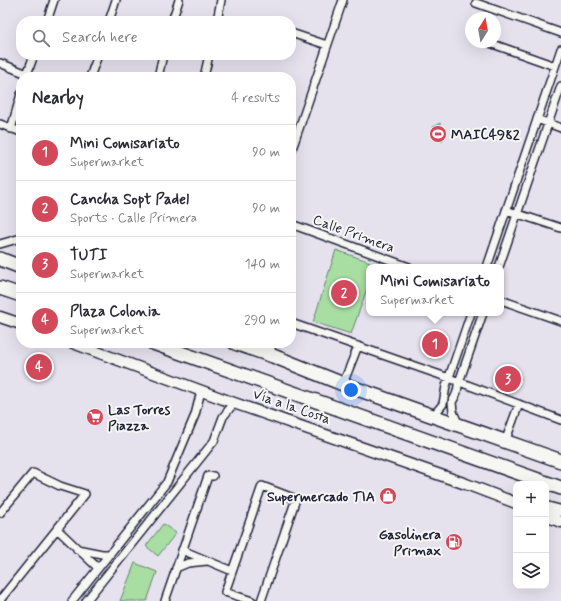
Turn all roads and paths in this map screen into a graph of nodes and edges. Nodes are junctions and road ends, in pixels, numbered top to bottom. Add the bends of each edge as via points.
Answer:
1 (54, 0) edge
2 (116, 0) edge
3 (222, 0) edge
4 (343, 0) edge
5 (176, 1) edge
6 (476, 3) dead end
7 (49, 16) edge
8 (111, 16) edge
9 (173, 16) edge
10 (218, 16) edge
11 (561, 34) edge
12 (296, 35) edge
13 (327, 45) junction
14 (501, 47) edge
15 (561, 49) edge
16 (32, 60) edge
17 (96, 60) edge
18 (162, 60) edge
19 (208, 60) edge
20 (0, 63) edge
21 (555, 66) junction
22 (20, 72) edge
23 (27, 72) edge
24 (92, 72) edge
25 (159, 72) edge
26 (205, 72) edge
27 (561, 86) edge
28 (16, 112) edge
29 (537, 119) junction
30 (548, 123) junction
31 (0, 124) edge
32 (296, 127) edge
33 (561, 128) edge
34 (11, 129) junction
35 (16, 130) edge
36 (506, 210) junction
37 (517, 213) junction
38 (296, 226) edge
39 (561, 228) edge
40 (16, 239) edge
41 (0, 244) edge
42 (0, 259) edge
43 (401, 264) edge
44 (488, 264) edge
45 (500, 264) edge
46 (16, 265) edge
47 (0, 288) edge
48 (16, 293) edge
49 (504, 301) edge
50 (470, 316) edge
51 (482, 316) edge
52 (0, 317) edge
53 (561, 321) edge
54 (16, 322) edge
55 (296, 325) edge
56 (358, 346) junction
57 (87, 348) edge
58 (167, 348) edge
59 (261, 348) edge
60 (271, 348) edge
61 (273, 356) junction
62 (449, 378) junction
63 (458, 383) junction
64 (344, 384) junction
65 (201, 390) junction
66 (234, 403) junction
67 (519, 404) junction
68 (433, 416) junction
69 (561, 420) edge
70 (460, 426) junction
71 (505, 442) junction
72 (561, 461) edge
73 (213, 476) dead end
74 (561, 488) edge
75 (513, 501) edge
76 (549, 508) edge
77 (561, 511) edge
78 (0, 513) edge
79 (548, 517) edge
80 (561, 522) edge
81 (57, 529) junction
82 (77, 549) junction
83 (182, 550) junction
84 (110, 554) junction
85 (207, 561) junction
86 (98, 568) junction
87 (176, 568) junction
88 (232, 571) junction
89 (89, 580) junction
90 (97, 586) junction
91 (0, 600) edge
92 (72, 601) edge
93 (86, 601) edge
94 (165, 601) edge
95 (252, 601) edge
96 (261, 601) edge

1 - 7 street
2 - 8 street
3 - 10 street
4 - 13 street
5 - 9 street
6 - 11 street
12 - 13 street
13 - 32 street
14 - 21 street
15 - 21 street
16 - 23 street
17 - 24 street
18 - 25 street
19 - 26 street
20 - 22 street
21 - 29 street
27 - 30 street
28 - 34 street
29 - 30 street
29 - 36 street
30 - 33 street
30 - 37 street
31 - 34 street
34 - 35 street
36 - 37 street
36 - 44 street
37 - 39 street
37 - 45 street
38 - 43 street, Calle Primera
40 - 41 street
42 - 46 highway
47 - 48 highway
49 - 53 street
50 - 62 street
51 - 63 street
52 - 54 street
55 - 56 street
56 - 62 street
56 - 64 street
57 - 65 street, Vía a la Costa
58 - 74 highway, Vía a la Costa
59 - 61 highway
60 - 61 street
61 - 64 highway
62 - 63 street
62 - 68 street via 443,404
63 - 67 street
63 - 70 street via 456,397 452,402 453,412
64 - 68 highway
65 - 66 street, Vía a la Costa
65 - 84 street via 195,415 167,482
66 - 75 street, Vía a la Costa
66 - 90 street via 223,417 214,441
67 - 69 street
67 - 71 street
68 - 70 highway
70 - 71 highway
71 - 72 highway
73 - 83 street via 208,476
76 - 77 street
78 - 81 street via 32,473 86,494
79 - 80 street
81 - 82 street
81 - 91 street
82 - 84 street
82 - 86 street
83 - 85 street
83 - 87 street
84 - 86 street
85 - 87 street
85 - 88 street
86 - 89 street
87 - 94 street
88 - 95 street via 224,592
88 - 96 street via 262,486 296,499
89 - 90 street
89 - 92 street
90 - 93 street

